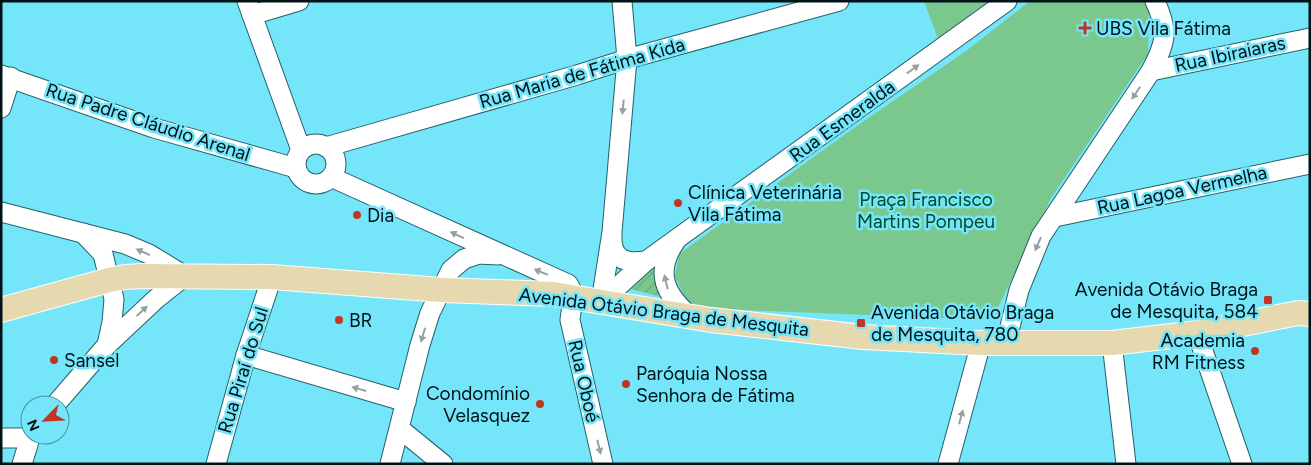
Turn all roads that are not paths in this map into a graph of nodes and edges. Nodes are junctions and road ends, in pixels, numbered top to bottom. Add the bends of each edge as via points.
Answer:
1 (299, 1) edge
2 (622, 1) edge
3 (839, 1) edge
4 (1007, 1) edge
5 (1155, 1) edge
6 (250, 8) edge
7 (1310, 38) edge
8 (627, 59) junction
9 (1151, 71) junction
10 (6, 76) edge
11 (1, 108) edge
12 (326, 147) junction
13 (298, 159) junction
14 (1310, 164) edge
15 (331, 177) junction
16 (1, 212) edge
17 (1054, 217) junction
18 (82, 232) junction
19 (612, 232) junction
20 (676, 240) junction
21 (502, 255) junction
22 (646, 261) junction
23 (185, 276) junction
24 (272, 277) junction
25 (109, 280) junction
26 (442, 290) junction
27 (573, 297) junction
28 (601, 302) junction
29 (1, 310) edge
30 (1306, 311) edge
31 (692, 318) junction
32 (1197, 332) junction
33 (981, 343) junction
34 (1006, 343) junction
35 (1112, 343) junction
36 (107, 345) junction
37 (246, 355) junction
38 (64, 395) edge
39 (406, 402) junction
40 (400, 429) junction
41 (20, 437) edge
42 (1, 438) edge
43 (27, 445) edge
44 (22, 464) edge
45 (216, 464) edge
46 (390, 464) edge
47 (443, 464) edge
48 (603, 464) edge
49 (948, 464) edge
50 (1126, 464) edge
51 (1242, 464) edge

1 - 6 street
2 - 8 street
3 - 8 street, Rua Maria de Fátima Kida
20 -> 4 street, Rua Esmeralda
5 - 9 street via 1165,33 1161,52
6 - 13 street
7 - 9 street, Rua Ibiraiaras
8 - 12 street, Rua Maria de Fátima Kida
8 -> 19 street
9 -> 17 street
10 - 11 street
10 - 13 street, Rua Padre Cláudio Arenal via 154,128
12 - 13 street via 320,144 306,146
12 - 15 street via 335,157
13 - 15 street via 300,177 308,183 318,184
14 - 17 street, Rua Lagoa Vermelha
21 -> 15 street
16 - 18 street
17 -> 34 street via 1041,236 1018,290
23 -> 18 street via 149,254 121,242
18 - 25 street via 103,254
19 - 22 street via 614,250 619,258 626,262
19 - 28 street
20 - 22 street, Rua Esmeralda
31 -> 20 street, Rua Esmeralda via 670,294 665,279 665,257
21 - 26 street via 479,254 464,259 451,270
27 -> 21 street via 568,284
22 - 28 street, Rua Esmeralda
23 - 24 main road, Avenida Otávio Braga de Mesquita
23 - 25 main road, Avenida Otávio Braga de Mesquita
36 -> 23 street
24 - 26 main road, Avenida Otávio Braga de Mesquita
24 - 37 street, Rua Piraí do Sul
25 - 29 main road, Avenida Otávio Braga de Mesquita
25 - 36 street via 114,299
26 - 27 main road, Avenida Otávio Braga de Mesquita
26 -> 39 street via 430,313
27 - 28 main road, Avenida Otávio Braga de Mesquita
27 -> 48 street, Rua Oboé via 570,320
28 - 31 main road, Avenida Otávio Braga de Mesquita
30 - 32 main road, Avenida Otávio Braga de Mesquita
31 - 33 main road, Avenida Otávio Braga de Mesquita via 863,337
32 - 35 main road, Avenida Otávio Braga de Mesquita
32 - 51 street
33 - 34 main road, Avenida Otávio Braga de Mesquita
49 -> 33 street
34 - 35 main road, Avenida Otávio Braga de Mesquita
35 - 50 street
36 - 38 street
39 -> 37 street
37 - 45 street, Rua Piraí do Sul
39 - 40 street
40 - 46 street
40 - 47 street
41 - 42 street
43 - 44 street

